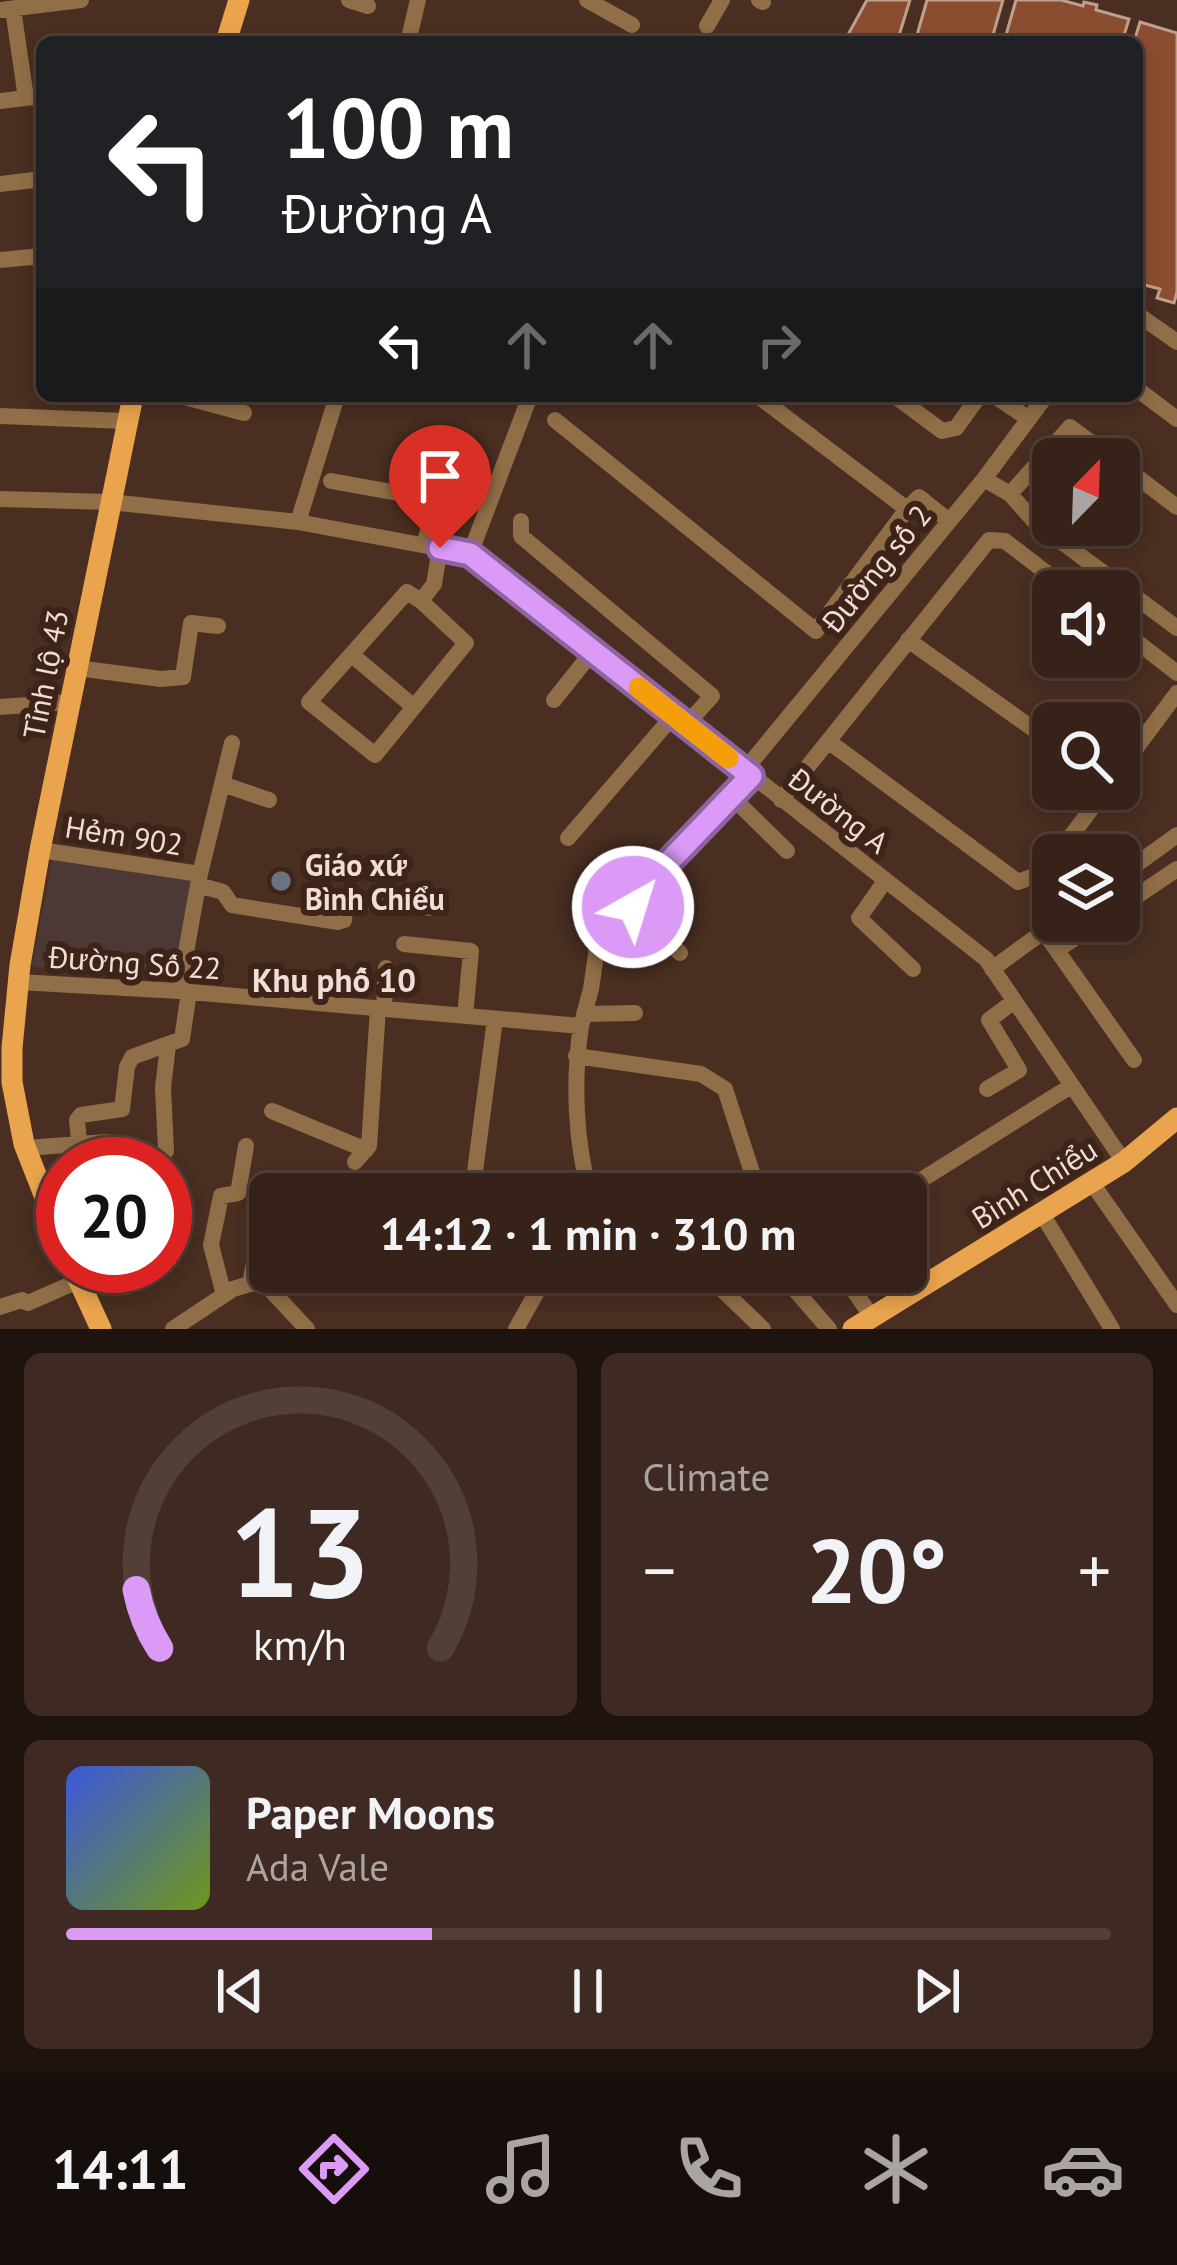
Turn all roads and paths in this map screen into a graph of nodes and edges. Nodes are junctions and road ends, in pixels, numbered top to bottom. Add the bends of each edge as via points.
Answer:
1 (81, 0) edge
2 (238, 0) edge
3 (349, 0) edge
4 (418, 0) edge
5 (587, 0) edge
6 (722, 0) edge
7 (368, 6) dead end
8 (7, 10) edge
9 (632, 25) dead end
10 (707, 26) dead end
11 (228, 36) edge
12 (409, 36) edge
13 (34, 97) edge
14 (0, 100) edge
15 (36, 180) edge
16 (0, 184) edge
17 (36, 257) edge
18 (0, 260) edge
19 (1143, 318) edge
20 (1177, 342) edge
21 (1143, 394) edge
22 (132, 402) edge
23 (203, 402) edge
24 (335, 402) edge
25 (528, 402) edge
26 (766, 402) edge
27 (903, 402) edge
28 (975, 402) edge
29 (1004, 402) edge
30 (1042, 402) edge
31 (244, 413) dead end
32 (0, 416) edge
33 (1029, 419) junction
34 (1177, 419) edge
35 (554, 420) dead end
36 (128, 421) junction
37 (1060, 438) edge
38 (1085, 438) edge
39 (1032, 469) edge
40 (984, 478) junction
41 (1140, 479) edge
42 (331, 482) dead end
43 (1010, 494) junction
44 (0, 499) edge
45 (110, 502) junction
46 (1177, 507) edge
47 (907, 509) junction
48 (521, 521) dead end
49 (950, 521) junction
50 (298, 522) junction
51 (432, 547) junction
52 (470, 554) junction
53 (1043, 570) edge
54 (422, 601) junction
55 (218, 626) dead end
56 (1177, 628) edge
57 (816, 632) junction
58 (908, 640) junction
59 (1140, 644) edge
60 (593, 651) junction
61 (352, 655) junction
62 (839, 655) junction
63 (77, 668) junction
64 (1177, 673) edge
65 (1177, 692) edge
66 (554, 700) dead end
67 (71, 702) junction
68 (0, 707) edge
69 (414, 707) junction
70 (680, 720) junction
71 (1032, 728) edge
72 (827, 741) junction
73 (1140, 742) edge
74 (232, 743) dead end
75 (748, 773) junction
76 (222, 784) junction
77 (732, 797) junction
78 (269, 800) dead end
79 (781, 800) junction
80 (1177, 835) edge
81 (568, 838) dead end
82 (40, 850) junction
83 (788, 851) dead end
84 (1140, 862) edge
85 (1177, 869) edge
86 (1032, 876) edge
87 (199, 880) junction
88 (885, 880) junction
89 (1140, 894) edge
90 (603, 906) dead end
91 (433, 908) dead end
92 (1032, 940) edge
93 (1055, 942) edge
94 (1069, 942) edge
95 (404, 944) dead end
96 (1057, 950) junction
97 (680, 953) dead end
98 (386, 968) dead end
99 (913, 969) dead end
100 (992, 969) junction
101 (19, 982) junction
102 (184, 991) junction
103 (1012, 1002) junction
104 (381, 1009) junction
105 (635, 1013) dead end
106 (464, 1016) junction
107 (495, 1018) junction
108 (583, 1020) junction
109 (168, 1046) junction
110 (577, 1056) junction
111 (1134, 1060) dead end
112 (6, 1083) edge
113 (1071, 1086) junction
114 (987, 1089) dead end
115 (272, 1111) dead end
116 (1177, 1118) edge
117 (79, 1137) edge
118 (165, 1137) edge
119 (246, 1146) dead end
120 (36, 1147) edge
121 (26, 1148) junction
122 (1124, 1162) junction
123 (36, 1168) edge
124 (475, 1173) edge
125 (584, 1173) edge
126 (752, 1173) edge
127 (927, 1176) edge
128 (1092, 1183) junction
129 (1042, 1214) junction
130 (249, 1288) edge
131 (44, 1293) edge
132 (84, 1293) edge
133 (267, 1293) edge
134 (536, 1293) edge
135 (726, 1293) edge
136 (798, 1293) edge
137 (850, 1293) edge
138 (224, 1295) junction
139 (1177, 1305) edge
140 (0, 1307) edge
141 (860, 1326) edge
142 (101, 1329) edge
143 (173, 1329) edge
144 (307, 1329) edge
145 (516, 1329) edge
146 (763, 1329) edge
147 (829, 1329) edge
148 (1111, 1329) edge

1 - 8 street
2 - 11 main road
3 - 7 street
4 - 12 street
5 - 9 street
6 - 10 street
8 - 13 street
13 - 14 street
15 - 16 street
17 - 18 street
19 - 20 street
21 - 34 street
22 - 36 main road, Tỉnh lộ 43
23 - 31 street
24 - 50 street
25 - 52 street
26 - 47 street
27 - 28 street via 942,431 956,428
29 - 33 street
30 - 33 street, Đường số 2
32 - 36 street
33 - 40 street, Đường số 2
35 - 57 street
36 - 45 main road, Tỉnh lộ 43
37 - 38 street via 1070,427
39 - 43 street
40 - 43 street
40 - 49 street, Đường số 2
41 - 46 street
42 - 51 street via 437,500
43 - 56 street
44 - 45 street, Đường A
45 - 50 street, Đường A
45 - 63 main road, Tỉnh lộ 43
47 - 49 street via 919,496
47 - 57 street
48 - 70 street via 521,536 712,696
49 - 62 street, Đường số 2
50 - 51 street, Đường A
51 - 52 street, Đường A
51 - 54 street via 434,584
52 - 60 street, Đường A
53 - 58 street via 1005,541 988,540
54 - 61 street via 407,592
54 - 69 street via 466,643
55 - 63 street via 191,623 183,677
57 - 62 street
58 - 71 street
58 - 72 street
59 - 64 street
60 - 66 street
60 - 70 street, Đường A
61 - 69 street
61 - 69 street via 309,702 375,755
62 - 75 street, Đường số 2
63 - 67 main road, Tỉnh lộ 43
65 - 73 street
67 - 68 street
67 - 82 main road, Tỉnh lộ 43
70 - 75 street, Đường A
70 - 81 street
72 - 79 street
72 - 86 street via 1018,881
74 - 76 street
75 - 77 street, Đường số 2
75 - 79 street, Đường A
76 - 78 street
76 - 87 street
77 - 83 street
77 - 97 street, Đường số 2 via 633,901
79 - 88 street, Đường A
80 - 84 street
82 - 87 street, Hẻm 902
82 - 101 main road, Tỉnh lộ 43
85 - 89 street
87 - 91 street, Hẻm 902 via 232,905 338,922 348,901
87 - 102 street
88 - 99 street via 859,918
88 - 100 street, Đường A
90 - 108 street
92 - 100 street
93 - 96 street
94 - 96 street
95 - 106 street via 472,951
96 - 111 street
98 - 104 street
100 - 103 street, Đường A
101 - 102 street, Đường Số 22
101 - 112 main road, Tỉnh lộ 43
102 - 104 street, Đường Số 22
102 - 109 street via 183,1037
103 - 113 street, Đường A
103 - 114 street via 989,1020 1019,1070
104 - 106 street, Đường Số 22
104 - 115 street via 370,1145 360,1156
105 - 108 street, Đường Số 22
106 - 107 street, Đường Số 22
107 - 108 street, Đường Số 22
107 - 124 street
108 - 110 street
109 - 117 street via 130,1060 120,1111 81,1115
109 - 118 street
110 - 125 street
110 - 126 street via 701,1074 725,1089
112 - 121 main road, Tỉnh lộ 43
113 - 122 street, Đường A
113 - 127 street
116 - 122 main road, Bình Chiểu
119 - 138 street via 238,1193 220,1196 211,1245
120 - 121 street
121 - 123 main road, Tỉnh lộ 43
122 - 128 main road, Bình Chiểu
128 - 129 main road, Bình Chiểu
128 - 139 street
129 - 141 main road, Bình Chiểu
129 - 148 street
130 - 138 street
131 - 140 street
132 - 142 main road
133 - 144 street
134 - 145 street
135 - 146 street
136 - 147 street
137 - 141 street
138 - 143 street

